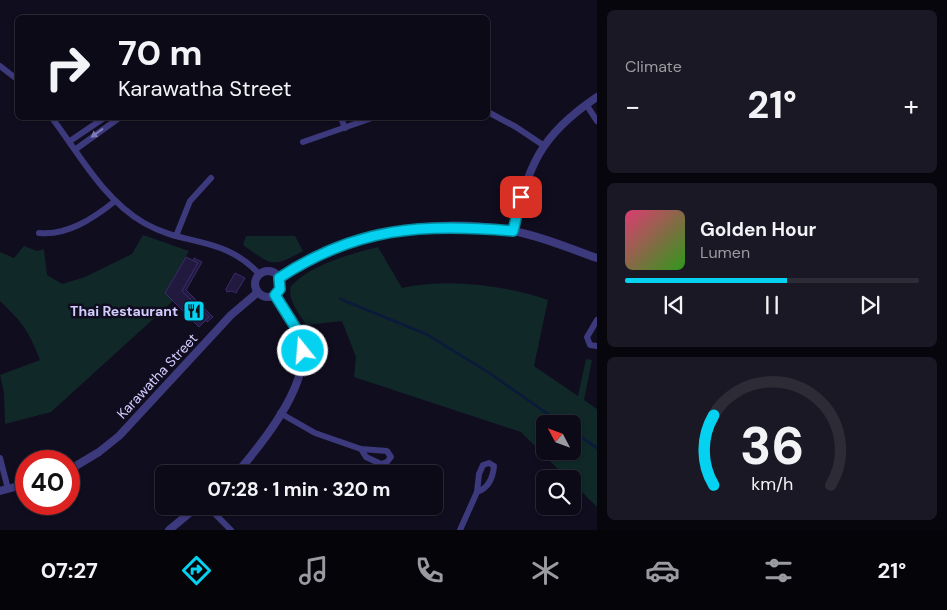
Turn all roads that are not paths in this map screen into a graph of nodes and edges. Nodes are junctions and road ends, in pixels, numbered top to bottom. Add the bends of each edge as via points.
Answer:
1 (0, 66) edge
2 (15, 78) edge
3 (597, 97) edge
4 (586, 104) junction
5 (490, 113) edge
6 (54, 120) edge
7 (101, 120) edge
8 (116, 120) edge
9 (341, 120) edge
10 (366, 120) edge
11 (597, 121) edge
12 (344, 128) junction
13 (70, 141) junction
14 (303, 142) dead end
15 (543, 145) junction
16 (76, 150) junction
17 (211, 178) dead end
18 (115, 201) junction
19 (513, 231) junction
20 (39, 234) dead end
21 (176, 236) junction
22 (597, 258) edge
23 (260, 274) junction
24 (279, 278) junction
25 (258, 292) junction
26 (275, 295) junction
27 (597, 320) edge
28 (597, 346) edge
29 (280, 413) junction
30 (361, 449) dead end
31 (0, 458) edge
32 (80, 463) edge
33 (244, 465) edge
34 (4, 490) edge
35 (477, 492) dead end
36 (187, 515) edge
37 (216, 515) edge
38 (169, 530) edge
39 (231, 530) edge
40 (460, 530) edge

1 - 2 street
3 - 4 street
4 - 11 street
4 - 15 street via 561,124
5 - 15 street
6 - 13 street
7 - 13 street
8 -> 16 street
9 - 12 street
10 - 12 street
12 - 14 street
13 - 16 street
15 - 19 street via 524,184
16 - 18 street
17 - 21 street via 190,201
18 - 20 street via 78,225 51,235
18 - 21 street via 145,224
19 - 22 street
19 - 24 street via 436,226 389,232 325,252
21 - 23 street via 235,253
23 - 24 street via 272,272
23 - 25 street via 255,285
24 - 26 street via 280,289
25 - 26 street via 268,297
25 - 32 street, Karawatha Street via 231,315 119,436
26 - 29 street via 297,330 303,351 300,374
27 - 28 street via 587,337 590,345
29 - 30 street via 315,434
29 - 33 street
31 - 34 street
35 - 40 street
36 - 38 street
37 - 39 street

